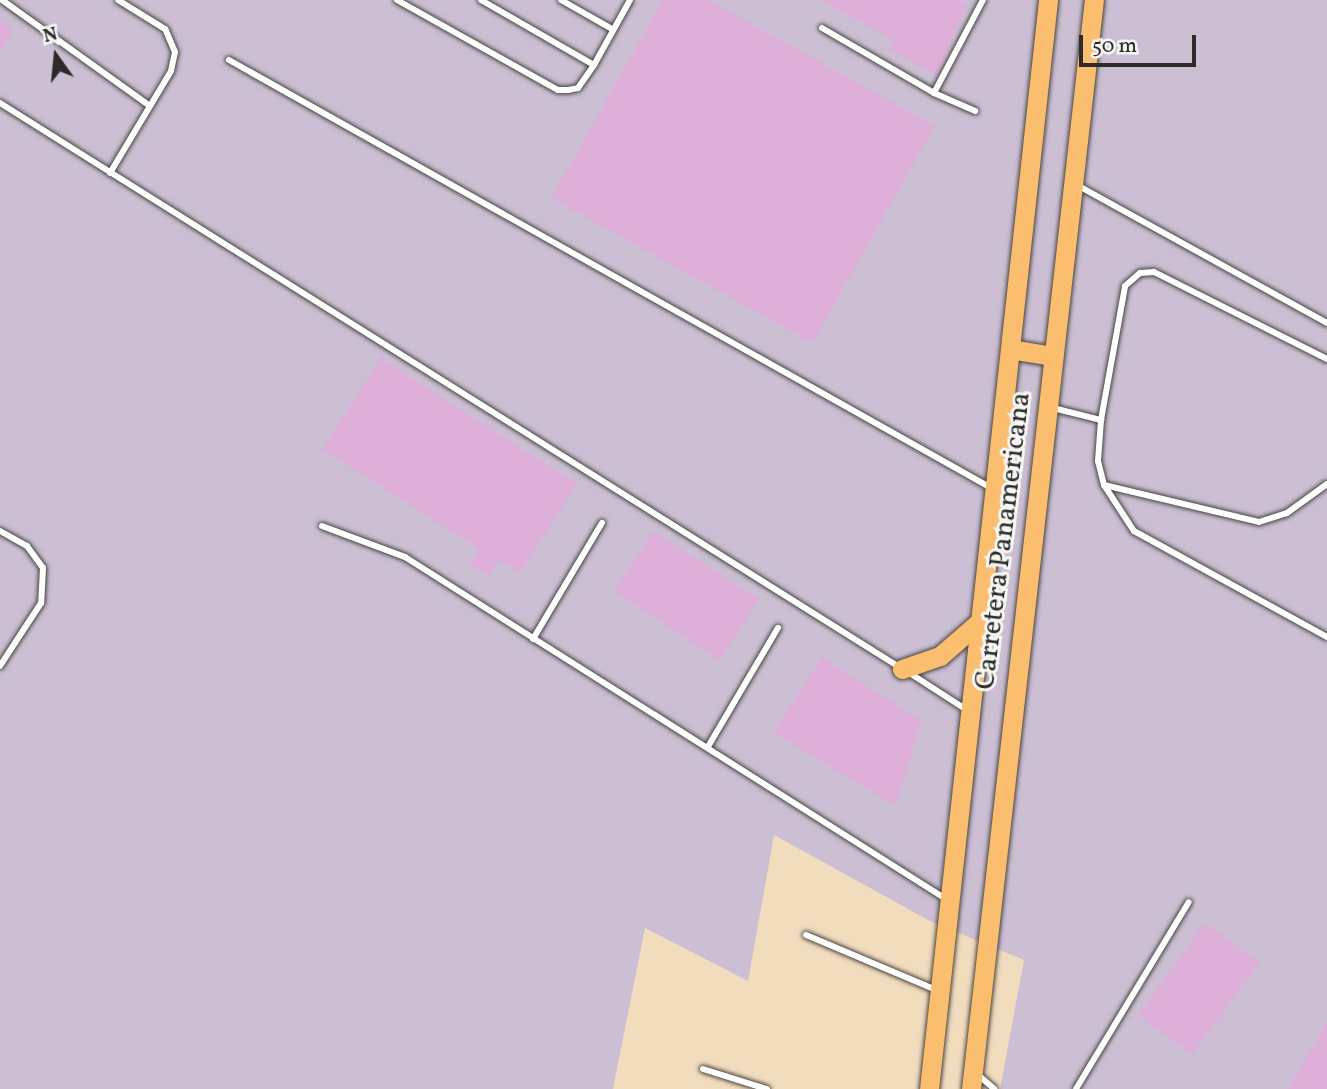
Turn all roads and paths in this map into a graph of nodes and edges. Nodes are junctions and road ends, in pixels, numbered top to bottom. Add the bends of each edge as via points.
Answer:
1 (2, 0) edge
2 (118, 0) edge
3 (397, 0) edge
4 (481, 0) edge
5 (561, 0) edge
6 (630, 0) edge
7 (983, 0) edge
8 (1048, 0) edge
9 (1094, 0) edge
10 (822, 28) dead end
11 (612, 29) junction
12 (229, 61) dead end
13 (594, 65) junction
14 (934, 93) junction
15 (0, 103) edge
16 (150, 106) junction
17 (975, 111) dead end
18 (110, 173) junction
19 (1073, 183) junction
20 (1327, 323) edge
21 (1010, 349) junction
22 (1053, 356) junction
23 (1327, 359) edge
24 (1048, 406) junction
25 (1101, 420) junction
26 (1327, 484) edge
27 (1104, 485) junction
28 (995, 490) junction
29 (603, 523) dead end
30 (322, 526) dead end
31 (0, 531) edge
32 (978, 624) junction
33 (778, 628) dead end
34 (1327, 636) edge
35 (533, 639) junction
36 (0, 666) edge
37 (902, 669) junction
38 (971, 712) junction
39 (709, 745) junction
40 (951, 902) junction
41 (1189, 902) dead end
42 (806, 935) dead end
43 (940, 992) junction
44 (703, 1069) dead end
45 (972, 1080) edge
46 (767, 1089) edge
47 (929, 1089) edge
48 (994, 1089) edge
49 (1076, 1089) edge

1 - 16 lane
2 - 16 lane via 165,29 172,41 171,71
3 - 13 lane via 558,90 578,88
4 - 13 lane
5 - 11 lane
6 - 11 lane
7 - 14 lane
8 - 21 main road, Carretera Panamericana
9 - 19 main road, Carretera Panamericana
10 - 14 lane
11 - 13 lane
12 - 28 lane
14 - 17 lane
15 - 18 lane
16 - 18 lane
18 - 37 lane
19 - 20 lane
19 - 22 main road, Carretera Panamericana
21 - 22 main road
21 - 28 main road, Carretera Panamericana
22 - 24 main road, Carretera Panamericana
23 - 25 lane via 1154,272 1140,273 1125,286
24 - 25 lane
24 - 45 main road, Carretera Panamericana
25 - 27 lane via 1098,461
26 - 27 lane via 1287,513 1259,522
27 - 34 lane via 1134,531
28 - 32 main road, Carretera Panamericana
29 - 35 lane
30 - 35 lane via 405,557
31 - 36 lane via 27,546 43,568 41,603
32 - 37 main road via 940,656
32 - 38 main road, Carretera Panamericana
33 - 39 lane
35 - 39 lane
37 - 38 lane
38 - 40 main road, Carretera Panamericana
39 - 40 lane
40 - 43 main road, Carretera Panamericana
41 - 49 lane
42 - 43 lane
43 - 47 main road, Carretera Panamericana
44 - 46 lane
45 - 48 lane

